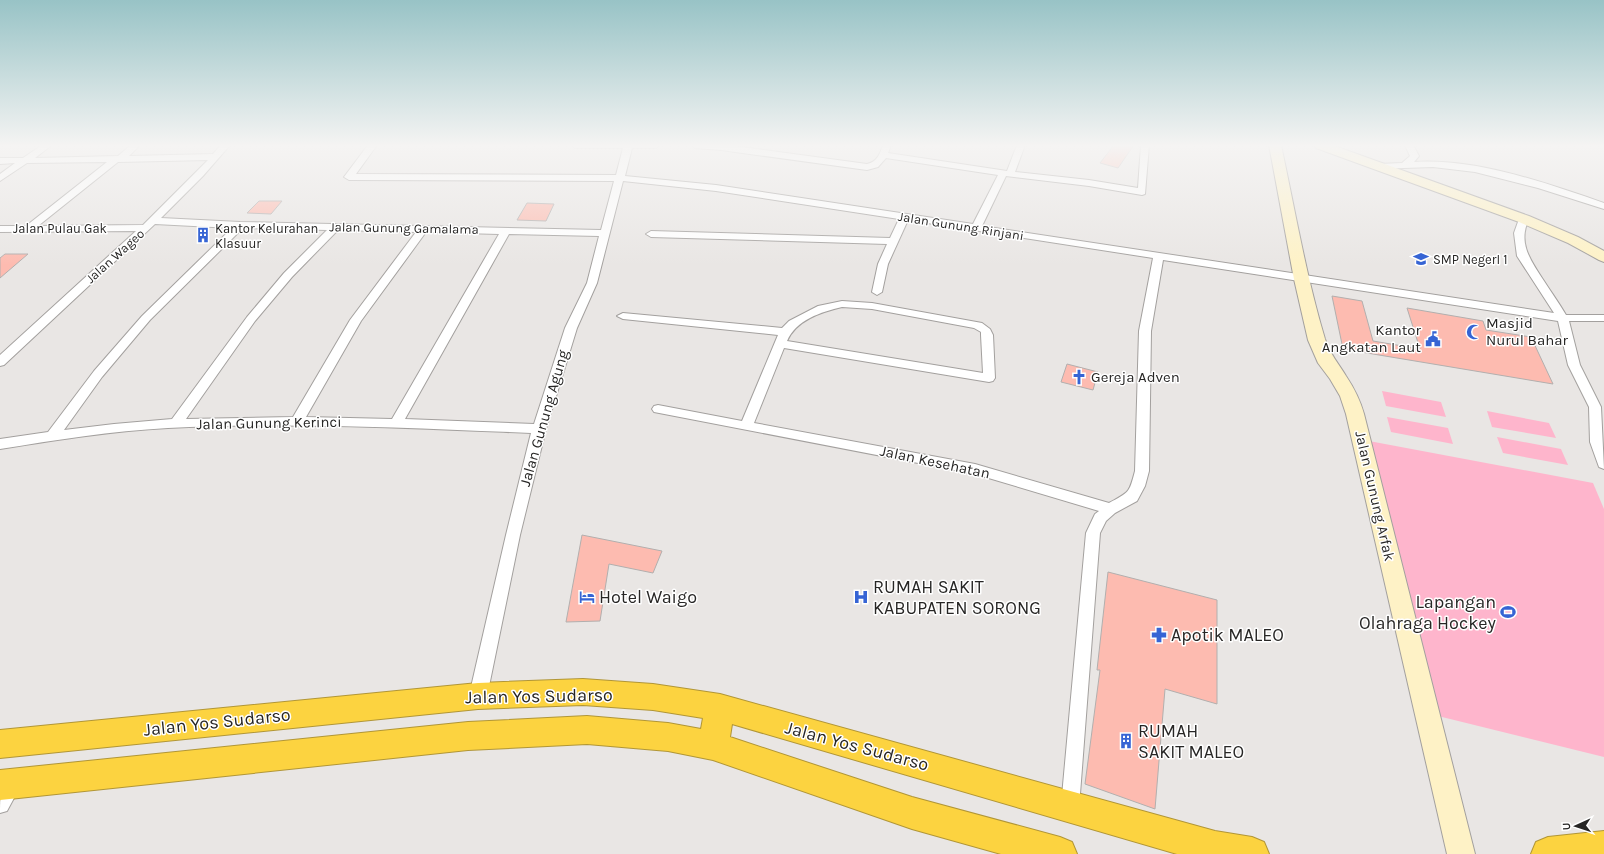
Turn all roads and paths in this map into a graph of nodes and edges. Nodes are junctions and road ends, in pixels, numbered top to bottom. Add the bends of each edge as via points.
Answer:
1 (85, 185) edge
2 (189, 185) edge
3 (618, 185) edge
4 (686, 185) edge
5 (1001, 185) edge
6 (1100, 185) edge
7 (1142, 185) edge
8 (1283, 185) edge
9 (1428, 185) edge
10 (1532, 185) edge
11 (1604, 206) edge
12 (904, 218) junction
13 (1524, 219) junction
14 (153, 221) junction
15 (240, 224) junction
16 (336, 226) junction
17 (29, 228) junction
18 (145, 228) junction
19 (976, 228) junction
20 (0, 229) edge
21 (423, 229) junction
22 (506, 230) junction
23 (606, 233) junction
24 (651, 234) dead end
25 (892, 240) junction
26 (1158, 257) junction
27 (1604, 257) edge
28 (1302, 279) junction
29 (877, 292) dead end
30 (623, 316) dead end
31 (1563, 318) junction
32 (1604, 318) edge
33 (785, 332) junction
34 (781, 344) junction
35 (0, 362) edge
36 (658, 409) dead end
37 (297, 421) junction
38 (396, 423) junction
39 (176, 424) junction
40 (752, 426) junction
41 (539, 429) junction
42 (52, 436) junction
43 (0, 444) edge
44 (1604, 464) edge
45 (1110, 509) junction
46 (478, 696) junction
47 (720, 707) junction
48 (0, 744) edge
49 (713, 746) junction
50 (4, 791) edge
51 (1070, 807) junction
52 (1604, 848) edge
53 (1060, 854) edge
54 (1252, 854) edge
55 (1461, 854) edge
56 (1548, 854) edge

1 - 17 street
2 - 14 street, Jalan Wageo
3 - 23 street, Jalan Gunung Agung
4 - 12 street, Jalan Gunung Rinjani
5 - 19 street
6 - 7 street via 1142,192
8 - 28 street, Jalan Gunung Arfak
9 - 13 street
10 - 11 street
12 - 19 street, Jalan Gunung Rinjani
12 - 25 street
13 - 27 street via 1573,240
13 - 31 street via 1519,228 1522,256
14 - 15 street, Jalan Gunung Gamalama
14 - 18 street, Jalan Wageo
15 - 16 street, Jalan Gunung Gamalama
15 - 42 street via 146,318 98,374
16 - 21 street, Jalan Gunung Gamalama
16 - 39 street via 288,275 251,319
17 - 18 street, Jalan Pulau Gak
17 - 20 street, Jalan Pulau Gak
18 - 35 street, Jalan Wageo
19 - 26 street, Jalan Gunung Rinjani
21 - 22 street, Jalan Gunung Gamalama
21 - 37 street via 356,320
22 - 23 street, Jalan Gunung Gamalama
22 - 38 street
23 - 41 street, Jalan Gunung Agung via 592,283 570,328
24 - 25 street
25 - 29 street
26 - 28 street, Jalan Gunung Rinjani
26 - 45 street via 1145,332 1142,471 1132,497
28 - 31 street, Jalan Gunung Rinjani
28 - 55 street, Jalan Gunung Arfak via 1317,340 1327,363 1349,396 1355,414
30 - 33 street
31 - 32 street, Jalan Gunung Rinjani
31 - 44 street via 1574,365 1595,408 1597,442
33 - 34 street
33 - 34 street via 793,323 822,308 842,304 872,306 971,322 983,328 987,335 989,378
34 - 40 street
36 - 40 street, Jalan Kesehatan
37 - 38 street, Jalan Gunung Kerinci
37 - 39 street, Jalan Gunung Kerinci
38 - 41 street, Jalan Gunung Kerinci
39 - 42 street, Jalan Gunung Kerinci
40 - 45 street, Jalan Kesehatan via 975,469
41 - 46 street, Jalan Gunung Agung
42 - 43 street, Jalan Gunung Kerinci
45 - 51 street via 1100,518 1093,533
46 - 47 highway, Jalan Yos Sudarso via 583,692 653,697
46 - 48 highway, Jalan Yos Sudarso
47 - 49 highway
47 - 51 highway, Jalan Yos Sudarso
49 - 50 highway via 668,737 587,730 468,736
49 - 53 highway via 912,813
51 - 54 highway, Jalan Yos Sudarso via 1215,848
52 - 56 highway

